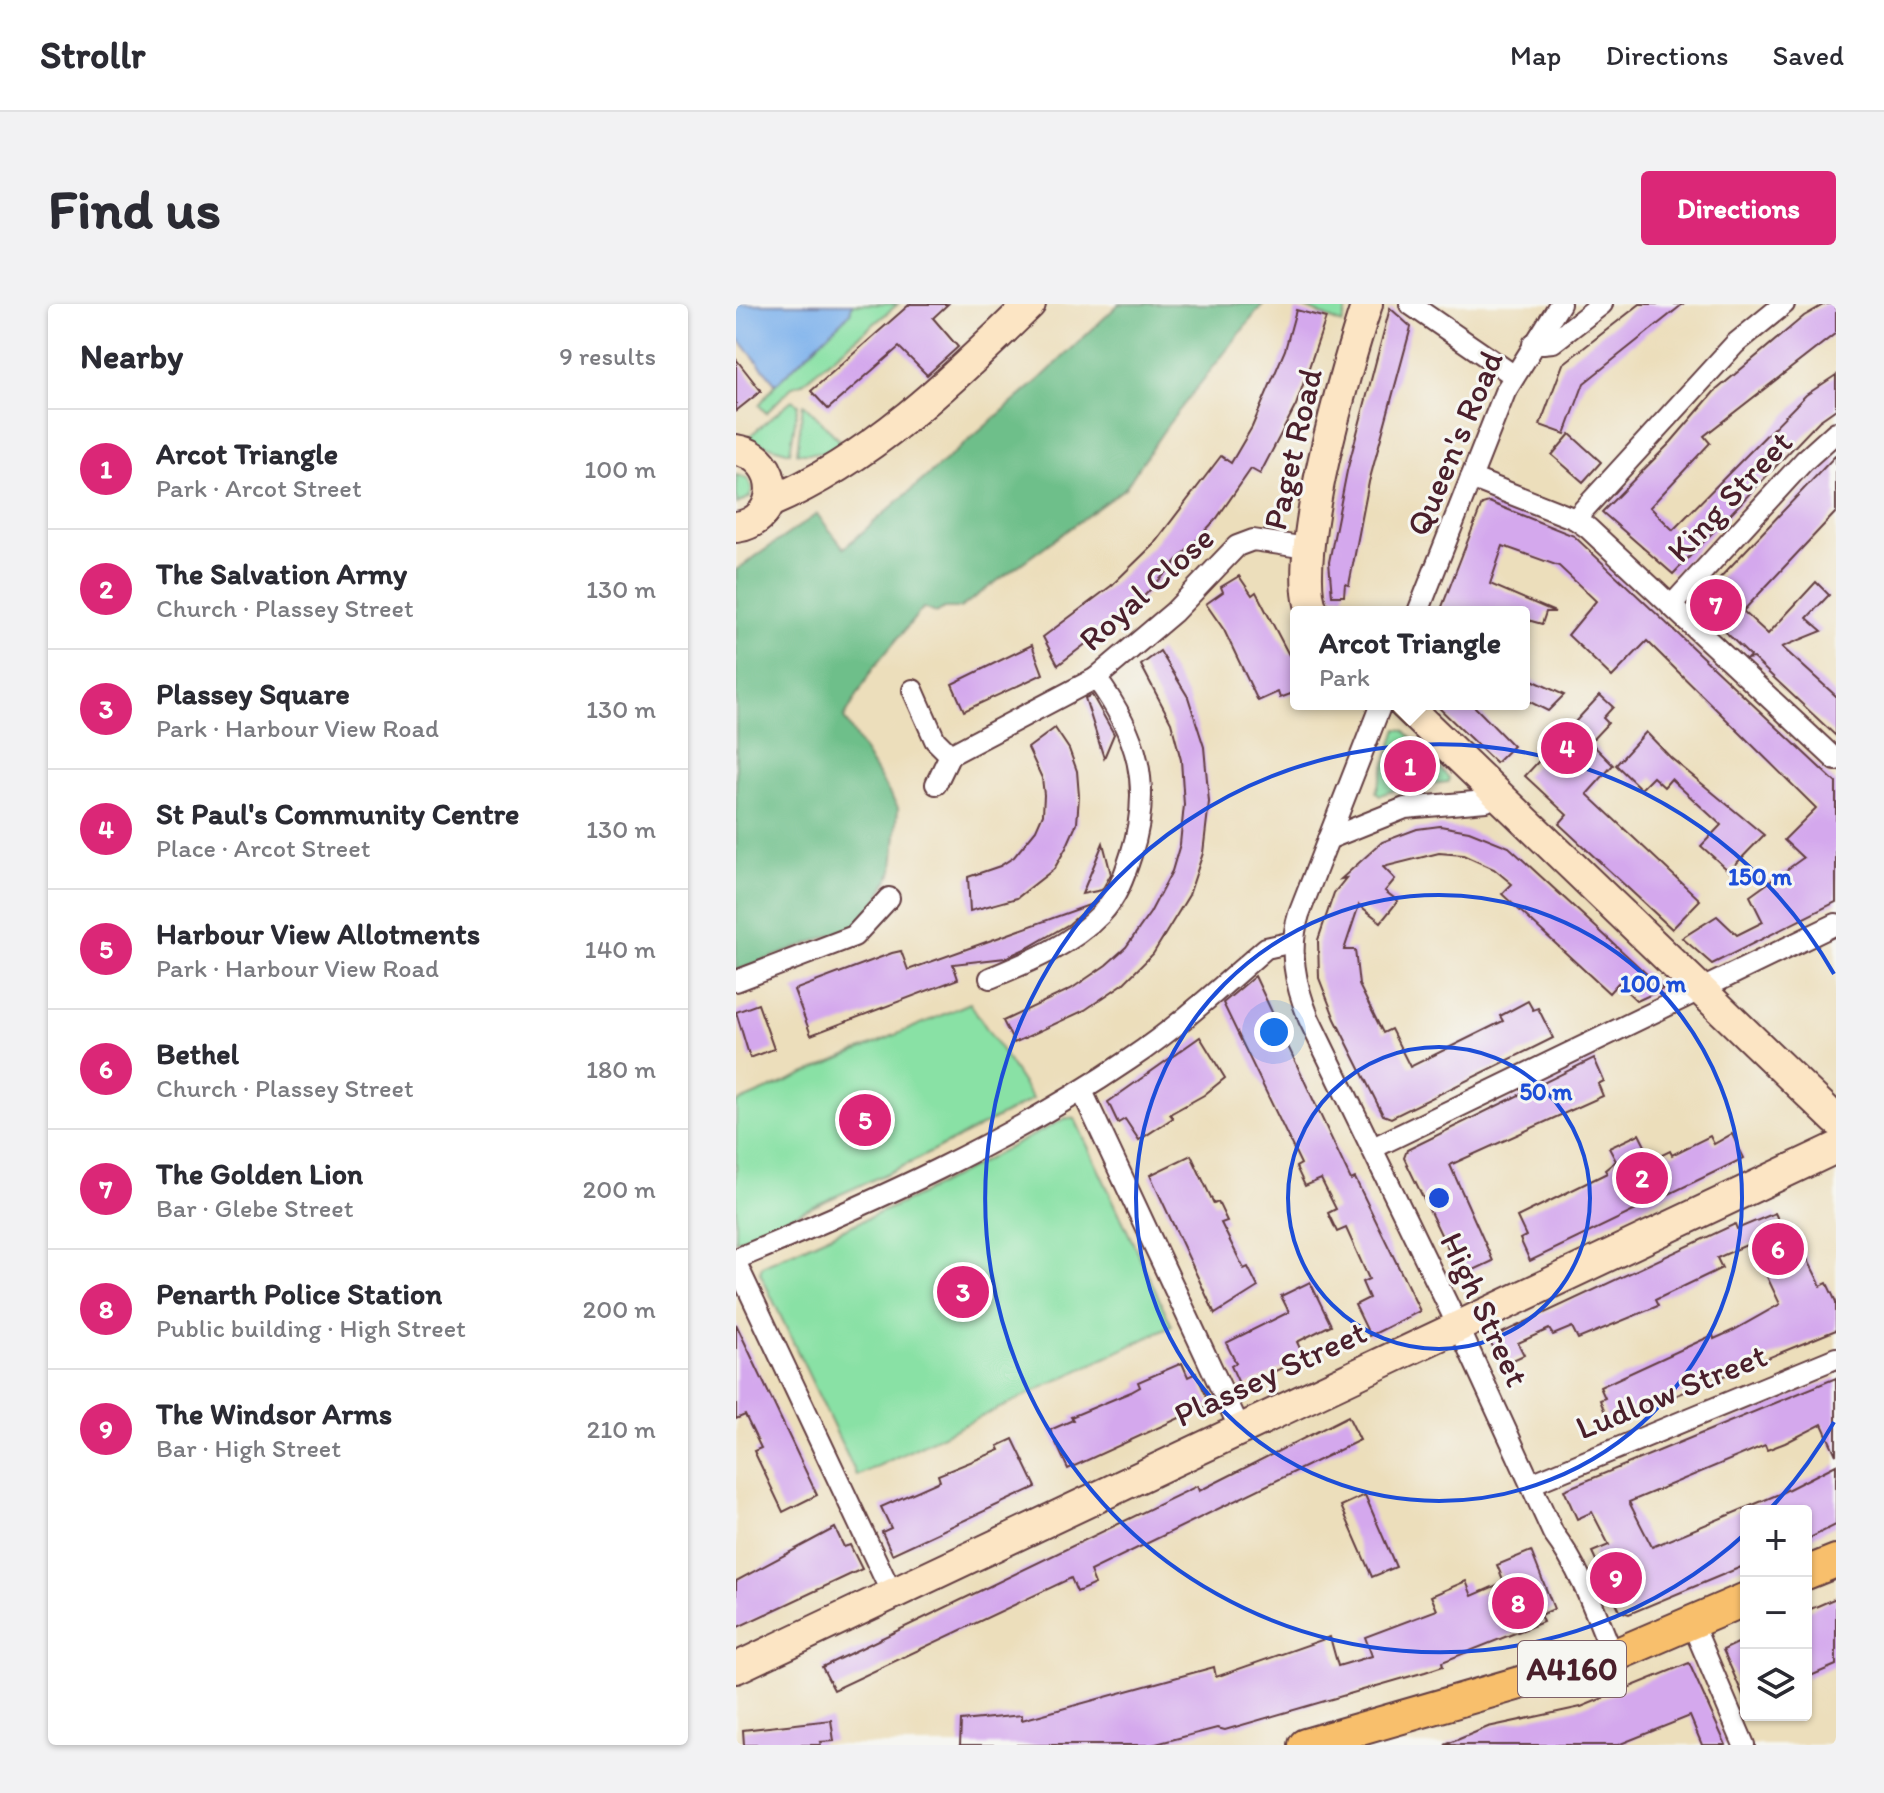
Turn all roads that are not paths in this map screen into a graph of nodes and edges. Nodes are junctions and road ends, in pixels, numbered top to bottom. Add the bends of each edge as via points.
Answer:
1 (1030, 304) edge
2 (1367, 304) edge
3 (1410, 304) edge
4 (1560, 304) edge
5 (1602, 304) edge
6 (1784, 304) edge
7 (1533, 344) junction
8 (1513, 375) junction
9 (1836, 432) edge
10 (748, 455) edge
11 (841, 465) junction
12 (1471, 478) junction
13 (770, 502) junction
14 (1575, 519) junction
15 (737, 528) edge
16 (1307, 548) junction
17 (1310, 606) edge
18 (1420, 606) edge
19 (1671, 606) junction
20 (1096, 678) junction
21 (913, 690) dead end
22 (1379, 710) edge
23 (1410, 710) edge
24 (950, 755) junction
25 (1836, 760) edge
26 (936, 784) dead end
27 (1495, 794) junction
28 (1328, 839) junction
29 (889, 898) dead end
30 (1836, 924) edge
31 (1293, 942) junction
32 (990, 978) dead end
33 (736, 981) edge
34 (1701, 990) junction
35 (1082, 1091) junction
36 (1836, 1120) edge
37 (1373, 1148) junction
38 (1836, 1148) edge
39 (736, 1261) edge
40 (1458, 1326) junction
41 (1836, 1358) edge
42 (1240, 1429) junction
43 (1531, 1484) junction
44 (1836, 1561) edge
45 (1812, 1571) edge
46 (892, 1594) junction
47 (1740, 1602) edge
48 (1692, 1623) junction
49 (1613, 1656) junction
50 (736, 1668) edge
51 (1305, 1745) edge
52 (1744, 1745) edge

1 - 11 street via 954,375
2 - 16 street, Paget Road
3 - 8 street
4 - 7 street, Queen's Road
5 - 7 street via 1553,342
6 - 14 street via 1735,344
7 - 8 street, Queen's Road
8 - 12 street, Queen's Road
9 - 19 street, King Street
10 - 11 street via 797,468
10 - 13 street via 772,480
11 - 13 street
12 - 14 street
12 - 18 street, Queen's Road
13 - 15 street via 758,518
14 - 19 street
16 - 17 street, Paget Road
16 - 20 street, Royal Close via 1253,540 1237,546 1174,612
19 - 25 street
20 - 24 street, Royal Close
20 - 32 street via 1134,742 1141,783 1141,821 1123,880 1114,899 1081,931
21 - 24 street via 935,740
22 - 28 street
23 - 27 street
24 - 26 street
27 - 28 street via 1486,801 1405,808
27 - 34 street
28 - 31 street
29 - 33 street via 854,936
30 - 34 street
31 - 35 street via 1266,948 1150,1045
31 - 37 street, High Street via 1301,999
34 - 36 street
34 - 37 street
35 - 39 street via 892,1192
35 - 42 street
37 - 40 street, High Street
38 - 40 street, Plassey Street
39 - 46 street
40 - 42 street, Plassey Street
40 - 43 street, High Street
41 - 43 street, Ludlow Street
42 - 46 street, Plassey Street
43 - 49 street, High Street
44 - 45 main road
46 - 50 street, Plassey Street
47 - 48 main road, A4160
48 - 49 main road, A4160
48 - 52 street
49 - 51 main road, A4160

